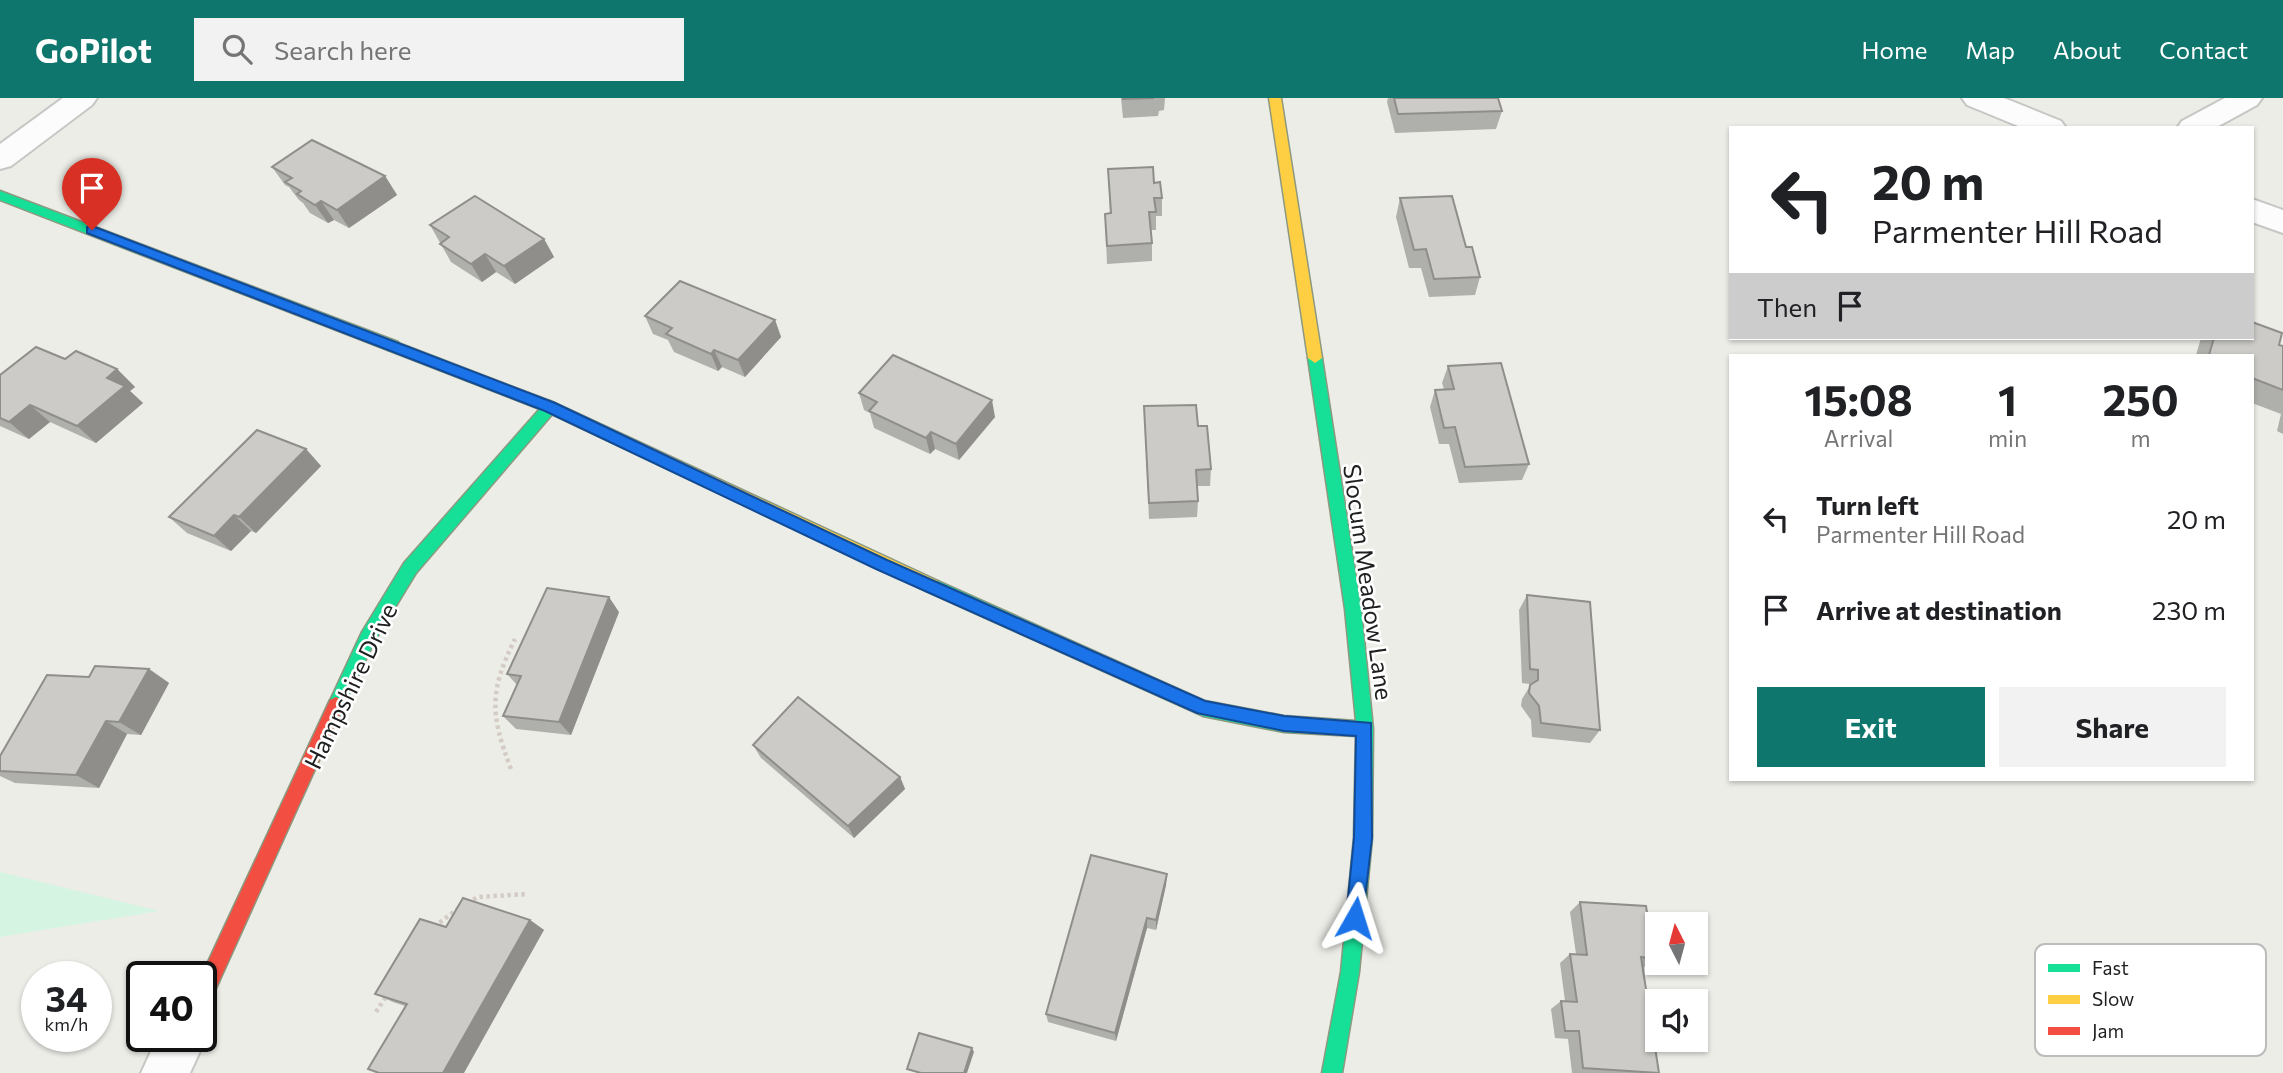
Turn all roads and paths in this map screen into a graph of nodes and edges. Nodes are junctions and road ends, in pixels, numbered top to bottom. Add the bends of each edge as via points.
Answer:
1 (82, 98) edge
2 (1275, 98) edge
3 (1976, 98) edge
4 (2247, 98) edge
5 (2046, 126) edge
6 (2196, 126) edge
7 (0, 159) edge
8 (0, 195) edge
9 (2254, 211) edge
10 (2283, 222) edge
11 (550, 407) junction
12 (515, 639) dead end
13 (1365, 729) junction
14 (511, 769) dead end
15 (528, 894) dead end
16 (430, 930) edge
17 (217, 964) edge
18 (392, 988) edge
19 (376, 1012) edge
20 (175, 1052) edge
21 (165, 1073) edge
22 (1332, 1073) edge

1 - 7 street
2 - 13 street, Slocum Meadow Lane via 1351,596
3 - 5 street
4 - 6 street
8 - 11 street
9 - 10 street
11 - 13 street via 882,564 1203,708 1284,724
11 - 17 street, Hampshire Drive via 410,568 368,637
12 - 14 path via 493,694 493,723
13 - 22 street, Slocum Meadow Lane via 1363,838 1350,972
15 - 16 path via 478,897
18 - 19 path
20 - 21 street

